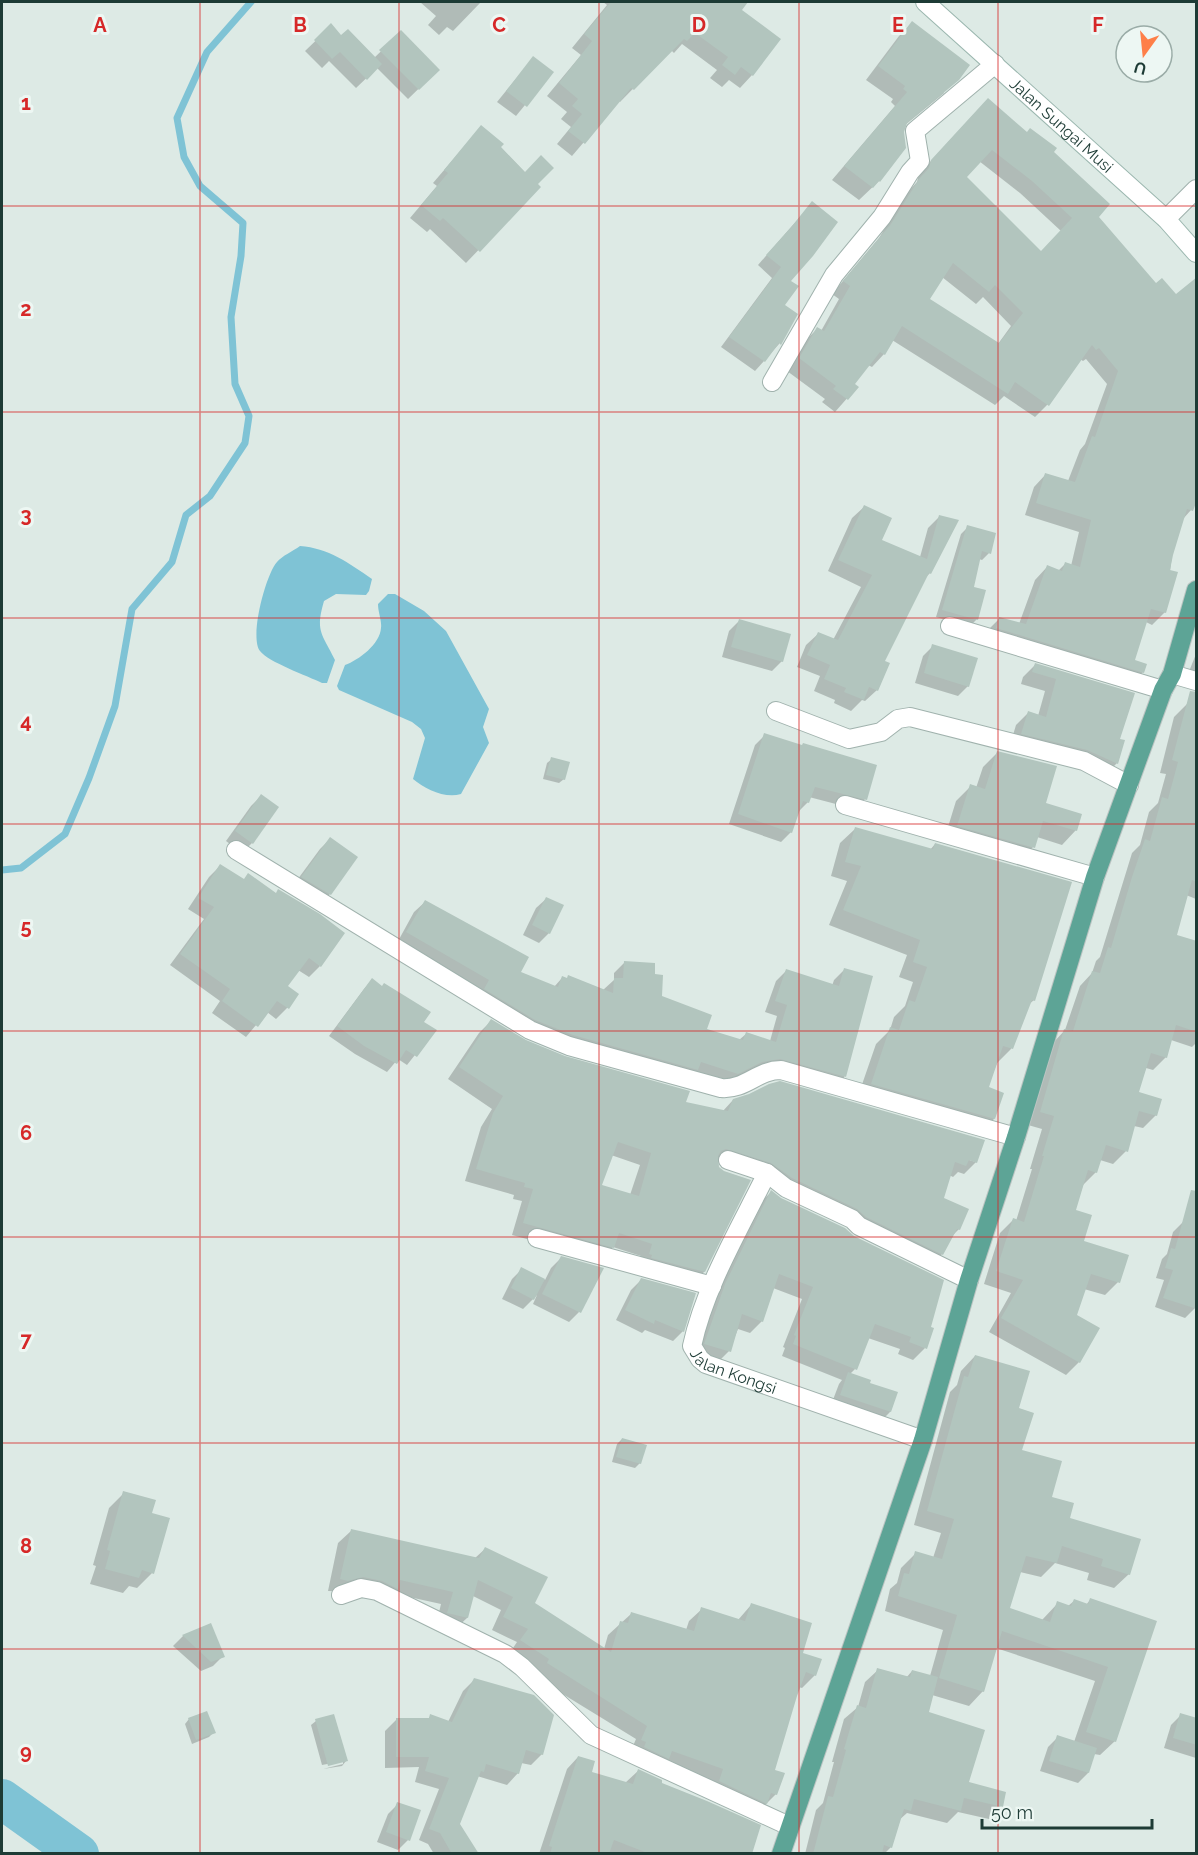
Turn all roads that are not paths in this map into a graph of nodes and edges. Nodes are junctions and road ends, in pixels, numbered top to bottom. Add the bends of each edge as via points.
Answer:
1 (925, 2) edge
2 (995, 64) junction
3 (1197, 189) edge
4 (1166, 219) junction
5 (1197, 253) edge
6 (772, 382) dead end
7 (1197, 590) edge
8 (950, 626) dead end
9 (1197, 681) edge
10 (1167, 682) junction
11 (776, 711) dead end
12 (1129, 785) junction
13 (845, 805) dead end
14 (236, 850) dead end
15 (1095, 877) junction
16 (1016, 1137) junction
17 (728, 1160) dead end
18 (767, 1173) junction
19 (537, 1238) dead end
20 (969, 1281) junction
21 (712, 1286) junction
22 (923, 1440) junction
23 (341, 1595) dead end
24 (789, 1826) junction
25 (781, 1854) edge

1 - 2 street, Jalan Sungai Musi
2 - 4 street, Jalan Sungai Musi
2 - 6 street via 915,131 920,161 882,217 834,275
3 - 4 street
4 - 5 street, Jalan Sungai Musi
7 - 10 main road
8 - 10 street
9 - 10 street
10 - 12 main road
11 - 12 street via 849,739 882,732 898,719 910,717 1084,761
12 - 15 main road
13 - 15 street
14 - 16 street via 530,1030 569,1046 722,1088 738,1088 765,1072 781,1070
15 - 16 main road
16 - 20 main road
17 - 18 street
18 - 20 street via 786,1188
18 - 21 street, Jalan Kongsi
19 - 21 street
20 - 22 main road
21 - 22 street, Jalan Kongsi via 692,1346 706,1364
22 - 24 main road
23 - 24 street via 361,1588 377,1591 505,1654 591,1735
24 - 25 main road

